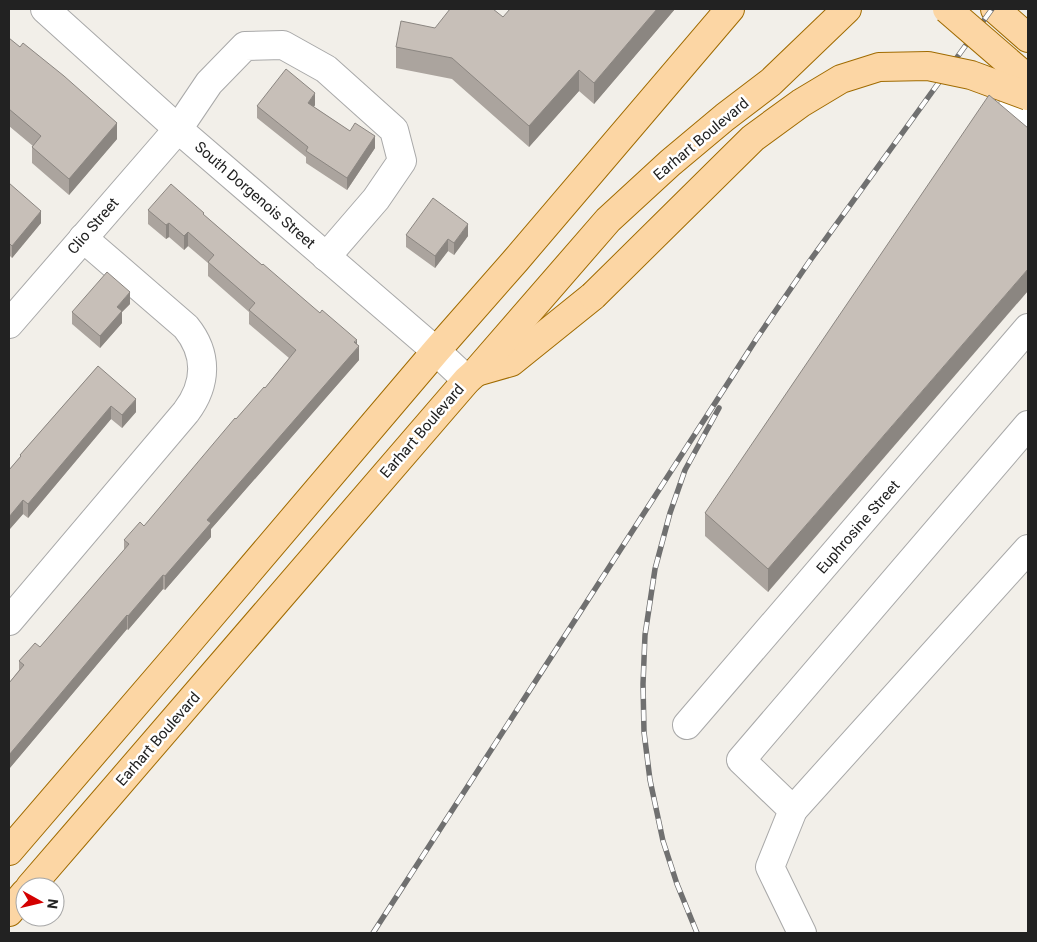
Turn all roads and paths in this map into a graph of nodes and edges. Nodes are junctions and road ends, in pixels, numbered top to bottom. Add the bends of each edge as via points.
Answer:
1 (45, 9) edge
2 (730, 9) edge
3 (847, 9) edge
4 (947, 9) edge
5 (995, 9) edge
6 (1028, 38) edge
7 (1028, 81) edge
8 (1028, 96) edge
9 (1028, 119) edge
10 (178, 129) junction
11 (83, 238) junction
12 (326, 257) junction
13 (9, 324) edge
14 (1028, 328) edge
15 (436, 352) junction
16 (471, 376) junction
17 (1028, 425) edge
18 (1028, 549) edge
19 (9, 621) edge
20 (182, 651) junction
21 (210, 678) junction
22 (687, 726) dead end
23 (793, 810) junction
24 (9, 850) edge
25 (39, 877) edge
26 (802, 933) edge

1 - 10 street, South Dorgenois Street
2 - 15 main road
3 - 16 main road, Earhart Boulevard via 771,82 670,163 608,220
4 - 7 main road, bridge
5 - 6 main road
7 - 9 street via 1013,106
8 - 16 main road, bridge via 971,75 928,66 880,67 841,79 753,138 593,296 511,362
10 - 11 street, Clio Street
10 - 12 street, South Dorgenois Street
10 - 12 street, Clio Street via 209,82 245,46 283,45 326,69 394,130 402,161 376,199
11 - 13 street, Clio Street
11 - 19 street via 186,326 201,356 201,383 186,412
12 - 15 street, South Dorgenois Street
14 - 22 street, Euphrosine Street
15 - 16 street, South Dorgenois Street
15 - 20 main road
16 - 21 main road, Earhart Boulevard
17 - 23 street via 741,760
18 - 23 street
20 - 21 main road
20 - 24 main road
21 - 25 main road, Earhart Boulevard
23 - 26 street via 770,867

